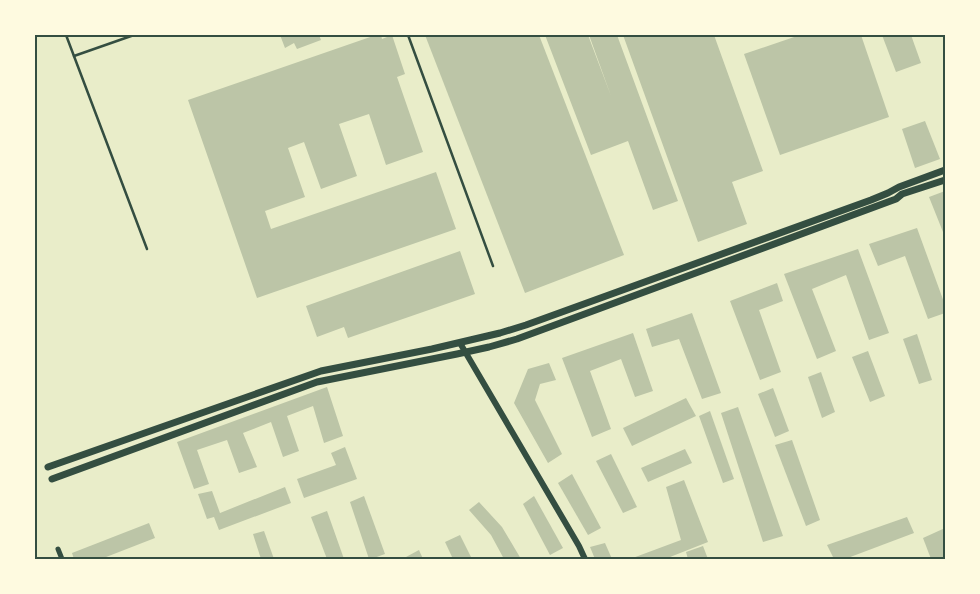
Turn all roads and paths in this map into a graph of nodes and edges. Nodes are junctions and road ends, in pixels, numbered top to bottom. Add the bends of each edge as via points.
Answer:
1 (66, 35) edge
2 (134, 35) edge
3 (408, 35) edge
4 (74, 56) junction
5 (945, 170) edge
6 (945, 180) edge
7 (147, 249) dead end
8 (493, 266) dead end
9 (460, 343) junction
10 (465, 352) junction
11 (48, 467) dead end
12 (52, 479) dead end
13 (58, 549) dead end
14 (62, 559) edge
15 (585, 559) edge

1 - 4 lane
2 - 4 lane
3 - 8 lane
4 - 7 lane
5 - 9 main road via 526,325
6 - 10 main road via 543,330
9 - 10 street
9 - 11 main road via 321,371
10 - 12 main road via 317,382
10 - 15 street
13 - 14 street

